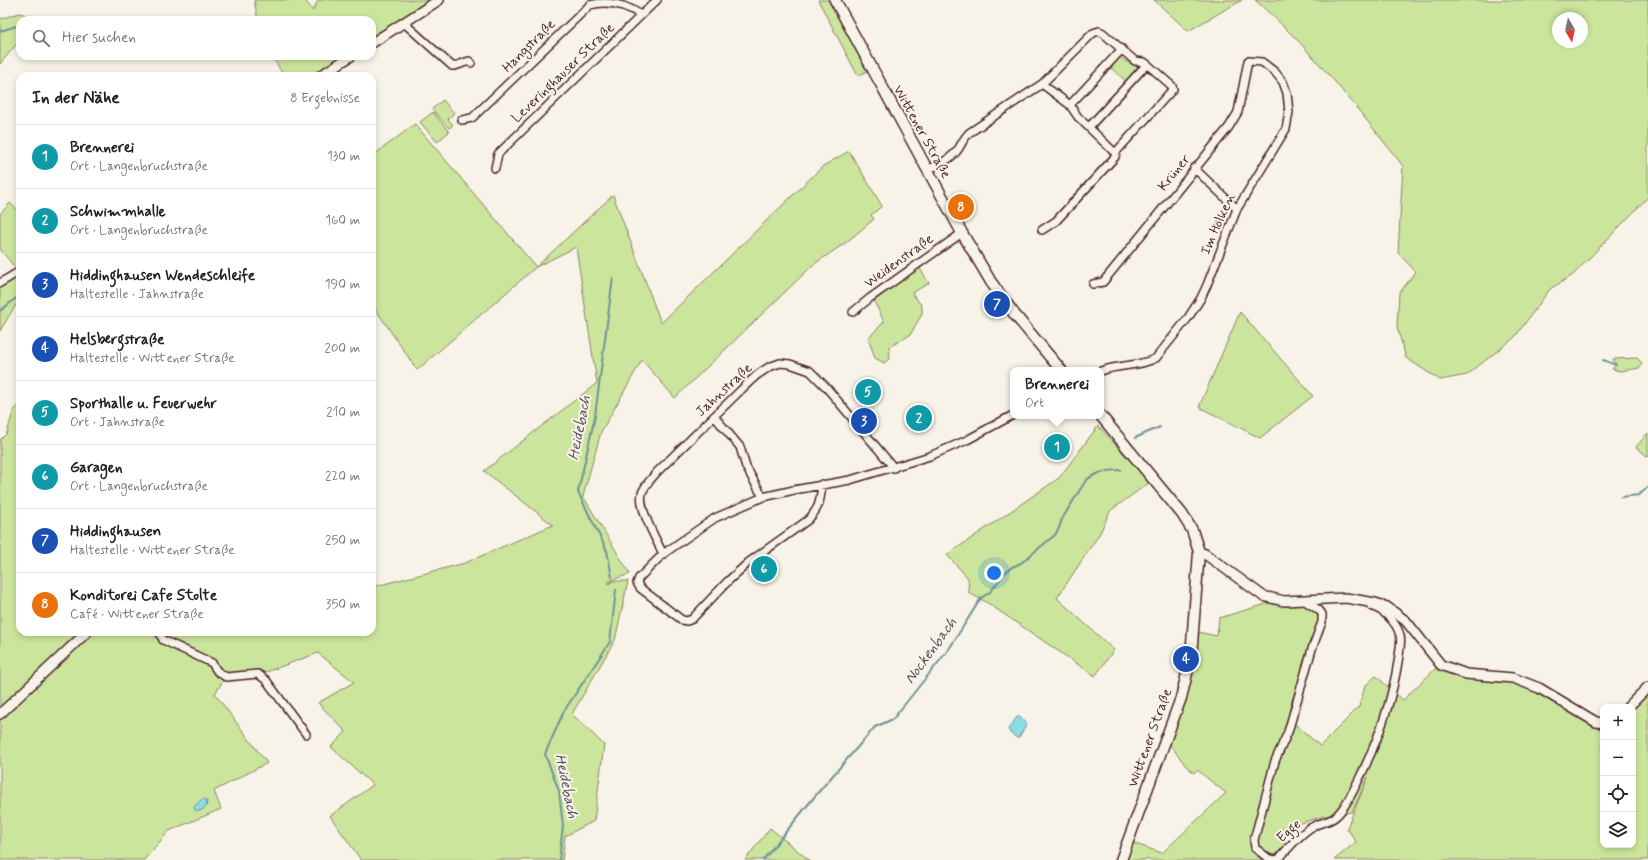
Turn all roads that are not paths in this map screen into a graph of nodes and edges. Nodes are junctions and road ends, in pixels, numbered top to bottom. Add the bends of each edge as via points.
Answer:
1 (439, 0) edge
2 (657, 0) edge
3 (835, 0) edge
4 (641, 14) junction
5 (404, 23) junction
6 (376, 40) edge
7 (1122, 49) junction
8 (345, 60) edge
9 (1248, 61) joint
10 (471, 63) dead end
11 (1147, 64) junction
12 (326, 72) edge
13 (1042, 84) junction
14 (1070, 105) junction
15 (462, 120) dead end
16 (1089, 127) junction
17 (1116, 152) junction
18 (495, 168) dead end
19 (1194, 168) junction
20 (928, 170) junction
21 (1237, 209) junction
22 (1042, 230) dead end
23 (962, 233) junction
24 (16, 274) edge
25 (0, 284) edge
26 (1093, 284) dead end
27 (853, 312) dead end
28 (1059, 367) edge
29 (1104, 370) edge
30 (714, 416) junction
31 (1010, 417) edge
32 (1103, 419) edge
33 (894, 468) junction
34 (822, 484) junction
35 (763, 497) junction
36 (1199, 552) junction
37 (662, 554) junction
38 (1304, 600) junction
39 (1358, 600) junction
40 (83, 636) edge
41 (161, 636) edge
42 (1648, 687) edge
43 (1631, 704) edge
44 (0, 714) edge
45 (1600, 723) edge
46 (306, 734) dead end
47 (1121, 860) edge

1 - 5 street
2 - 4 street, Leveringhauser Straße
3 - 20 main road, Wittener Straße
4 - 15 street, Hangstraße via 619,3 598,2 590,6 472,118
4 - 18 street, Leveringhauser Straße via 498,154
5 - 6 street
5 - 10 street via 452,66
7 - 11 street via 1135,61
7 - 13 street via 1104,33 1094,33
7 - 14 street
8 - 12 street
9 - 19 street, Krüner via 1238,112 1229,127
9 - 21 street, Im Hölken via 1262,62 1283,82 1290,112 1286,130
11 - 16 street
11 - 17 street via 1172,86 1173,90
13 - 14 street
13 - 20 street via 969,132 952,156
14 - 16 street
16 - 17 street
17 - 22 street via 1115,157 1056,221
19 - 21 street
19 - 26 street, Krüner via 1102,282
20 - 23 main road, Wittener Straße
21 - 29 street, Im Hölken via 1204,292 1160,354 1150,362 1115,366
23 - 27 street, Weidenstraße
23 - 28 main road, Wittener Straße via 1002,298
24 - 25 street
30 - 33 street, Jahnstraße via 757,375 774,365 790,364 810,371
30 - 35 street via 740,447 746,467
30 - 37 street, Jahnstraße via 657,472 642,493 641,505
31 - 33 street via 967,440
32 - 36 main road, Wittener Straße via 1182,514 1192,530
33 - 34 street via 850,480
34 - 35 street
34 - 37 street via 820,505 816,512 750,562 692,619 682,620 637,583
35 - 37 street via 714,518
36 - 38 street via 1263,596 1284,601
36 - 47 main road, Wittener Straße via 1193,640 1181,698
38 - 39 street
38 - 39 street, Egge via 1319,610 1322,622 1288,732 1275,761 1254,840 1255,848 1269,859 1278,860 1302,835 1312,827 1334,819 1344,807 1375,745 1389,706 1400,635 1389,617 1379,609
39 - 45 street via 1387,607 1406,622 1440,665 1466,674 1513,678 1539,688
40 - 44 street
41 - 46 street via 163,640 212,663 221,675 226,677 258,674 266,680
42 - 43 street

